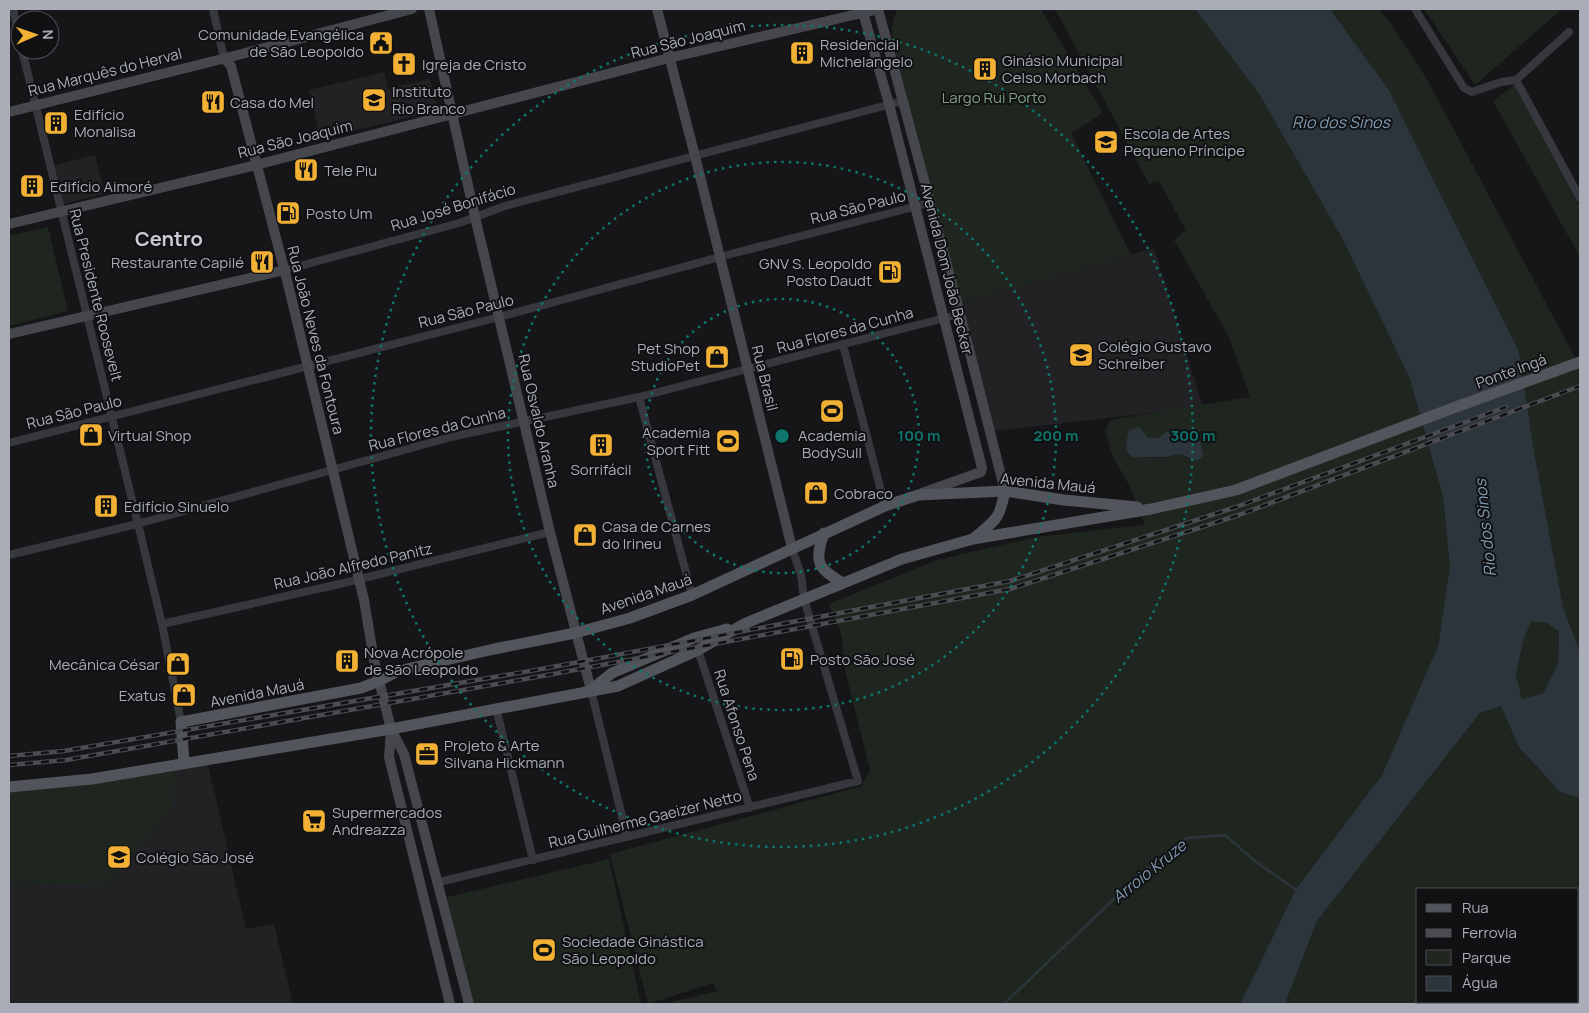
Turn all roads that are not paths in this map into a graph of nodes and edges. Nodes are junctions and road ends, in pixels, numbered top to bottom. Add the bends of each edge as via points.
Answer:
1 (213, 9) edge
2 (412, 9) edge
3 (429, 9) edge
4 (656, 9) edge
5 (878, 9) edge
6 (1415, 9) edge
7 (863, 11) edge
8 (1569, 32) dead end
9 (224, 58) junction
10 (669, 58) junction
11 (24, 60) edge
12 (1516, 80) junction
13 (904, 101) junction
14 (889, 104) junction
15 (35, 105) junction
16 (9, 112) edge
17 (452, 115) junction
18 (695, 156) junction
19 (256, 165) junction
20 (1580, 198) edge
21 (929, 203) junction
22 (915, 207) junction
23 (62, 210) junction
24 (475, 217) junction
25 (9, 224) edge
26 (720, 257) junction
27 (284, 270) junction
28 (960, 314) junction
29 (88, 316) junction
30 (499, 317) junction
31 (944, 318) junction
32 (9, 334) edge
33 (843, 345) junction
34 (1580, 362) edge
35 (307, 366) junction
36 (748, 369) junction
37 (639, 397) junction
38 (1453, 408) joint
39 (113, 417) junction
40 (524, 421) junction
41 (9, 443) edge
42 (333, 470) junction
43 (1005, 491) junction
44 (918, 495) junction
45 (885, 506) junction
46 (1151, 509) junction
47 (138, 524) junction
48 (550, 532) junction
49 (824, 533) junction
50 (973, 539) junction
51 (792, 548) junction
52 (9, 555) edge
53 (359, 580) junction
54 (843, 583) junction
55 (692, 595) junction
56 (804, 599) junction
57 (746, 623) junction
58 (162, 624) junction
59 (575, 634) junction
60 (698, 650) junction
61 (380, 681) junction
62 (591, 690) junction
63 (496, 708) junction
64 (181, 722) junction
65 (391, 728) junction
66 (184, 762) junction
67 (858, 781) joint
68 (9, 787) edge
69 (750, 808) junction
70 (628, 837) junction
71 (533, 860) junction
72 (439, 882) junction
73 (450, 1004) edge
74 (469, 1004) edge

1 - 9 street, Rua João Neves da Fontoura
2 - 9 street, Rua Marquês do Herval
3 - 17 street, Rua Osvaldo Aranha
4 - 10 street, Rua Brasil
5 - 7 street, Rua São Joaquim
5 - 13 street, Avenida Dom João Becker
6 - 12 street via 1464,88 1472,92
7 - 10 street, Rua São Joaquim
7 - 14 street, Avenida Dom João Becker
8 - 12 street
9 - 15 street, Rua Marquês do Herval
9 - 19 street, Rua João Neves da Fontoura via 231,66
10 - 17 street, Rua São Joaquim
10 - 18 street, Rua Brasil
11 - 15 street, Rua Presidente Roosevelt
12 - 20 street
13 - 14 street, Rua José Bonifácio
13 - 21 street, Avenida Dom João Becker
14 - 18 street, Rua José Bonifácio
14 - 22 street, Avenida Dom João Becker
15 - 16 street, Rua Marquês do Herval
15 - 23 street, Rua Presidente Roosevelt
17 - 19 street, Rua São Joaquim
17 - 24 street, Rua Osvaldo Aranha
18 - 24 street, Rua José Bonifácio via 505,206
18 - 26 street, Rua Brasil
19 - 23 street, Rua São Joaquim
19 - 27 street, Rua João Neves da Fontoura
21 - 22 street, Rua São Paulo
21 - 28 street, Avenida Dom João Becker
22 - 26 street, Rua São Paulo
22 - 31 street, Avenida Dom João Becker
23 - 25 street, Rua São Joaquim
23 - 29 street, Rua Presidente Roosevelt
24 - 27 street, Rua José Bonifácio
24 - 30 street, Rua Osvaldo Aranha
26 - 30 street, Rua São Paulo
26 - 36 street, Rua Brasil
27 - 29 street, Rua José Bonifácio
27 - 35 street, Rua João Neves da Fontoura
28 - 31 street, Rua Flores da Cunha
28 - 43 street, Avenida Dom João Becker
29 - 32 street, Rua José Bonifácio
29 - 39 street, Rua Presidente Roosevelt
30 - 35 street, Rua São Paulo
30 - 40 street, Rua Osvaldo Aranha
31 - 33 street, Rua Flores da Cunha
31 - 44 street, Avenida Dom João Becker via 982,471
33 - 36 street, Rua Flores da Cunha
33 - 45 street
34 - 38 main road, Ponte Ingá
35 - 39 street, Rua São Paulo
35 - 42 street, Rua João Neves da Fontoura
36 - 37 street, Rua Flores da Cunha
36 - 51 street, Rua Brasil
37 - 40 street, Rua Flores da Cunha
37 - 55 street
38 - 46 main road, Avenida Mauá via 1236,490
39 - 41 street, Rua São Paulo
39 - 47 street, Rua Presidente Roosevelt
40 - 42 street, Rua Flores da Cunha
40 - 48 street, Rua Osvaldo Aranha
42 - 47 street, Rua Flores da Cunha
42 - 53 street, Rua João Neves da Fontoura
43 - 44 main road, Avenida Mauá
43 - 46 main road, Avenida Mauá
43 - 50 main road via 1000,514
44 - 45 main road, Avenida Mauá
45 - 49 main road, Avenida Mauá
46 - 50 main road, Avenida Mauá
47 - 52 street, Rua Flores da Cunha
47 - 58 street, Rua Presidente Roosevelt
48 - 53 street, Rua João Alfredo Panitz
48 - 59 street, Rua Osvaldo Aranha
49 - 51 main road, Avenida Mauá
49 - 54 main road via 817,552 820,565 827,574
50 - 54 main road, Avenida Mauá via 902,559
51 - 55 main road, Avenida Mauá
51 - 56 street, Rua Brasil via 801,575
53 - 58 street, Rua João Alfredo Panitz
53 - 61 street, Rua João Neves da Fontoura
54 - 56 main road, Avenida Mauá
55 - 59 main road, Avenida Mauá
56 - 57 main road, Avenida Mauá
56 - 67 street, Rua Brasil
57 - 60 main road, Avenida Mauá
57 - 62 main road, Avenida Mauá via 684,642 612,674
58 - 64 street, Rua Presidente Roosevelt
59 - 61 main road, Avenida Mauá via 398,671
59 - 62 street, Rua Osvaldo Aranha
60 - 62 main road, Avenida Mauá via 618,686
60 - 69 street, Rua Afonso Pena
61 - 64 main road, Avenida Mauá via 361,688
61 - 65 street, Rua João Neves da Fontoura
62 - 63 main road, Avenida Mauá
62 - 70 street, Rua Osvaldo Aranha
63 - 65 main road, Avenida Mauá
63 - 71 street
64 - 66 main road
65 - 66 main road, Avenida Mauá
65 - 72 street via 404,754
65 - 73 street via 389,756
66 - 68 main road, Avenida Mauá via 92,779
67 - 69 street, Rua Guilherme Gaeizer Netto
69 - 70 street, Rua Guilherme Gaeizer Netto
70 - 71 street, Rua Guilherme Gaeizer Netto
71 - 72 street, Rua Guilherme Gaeizer Netto
72 - 74 street

